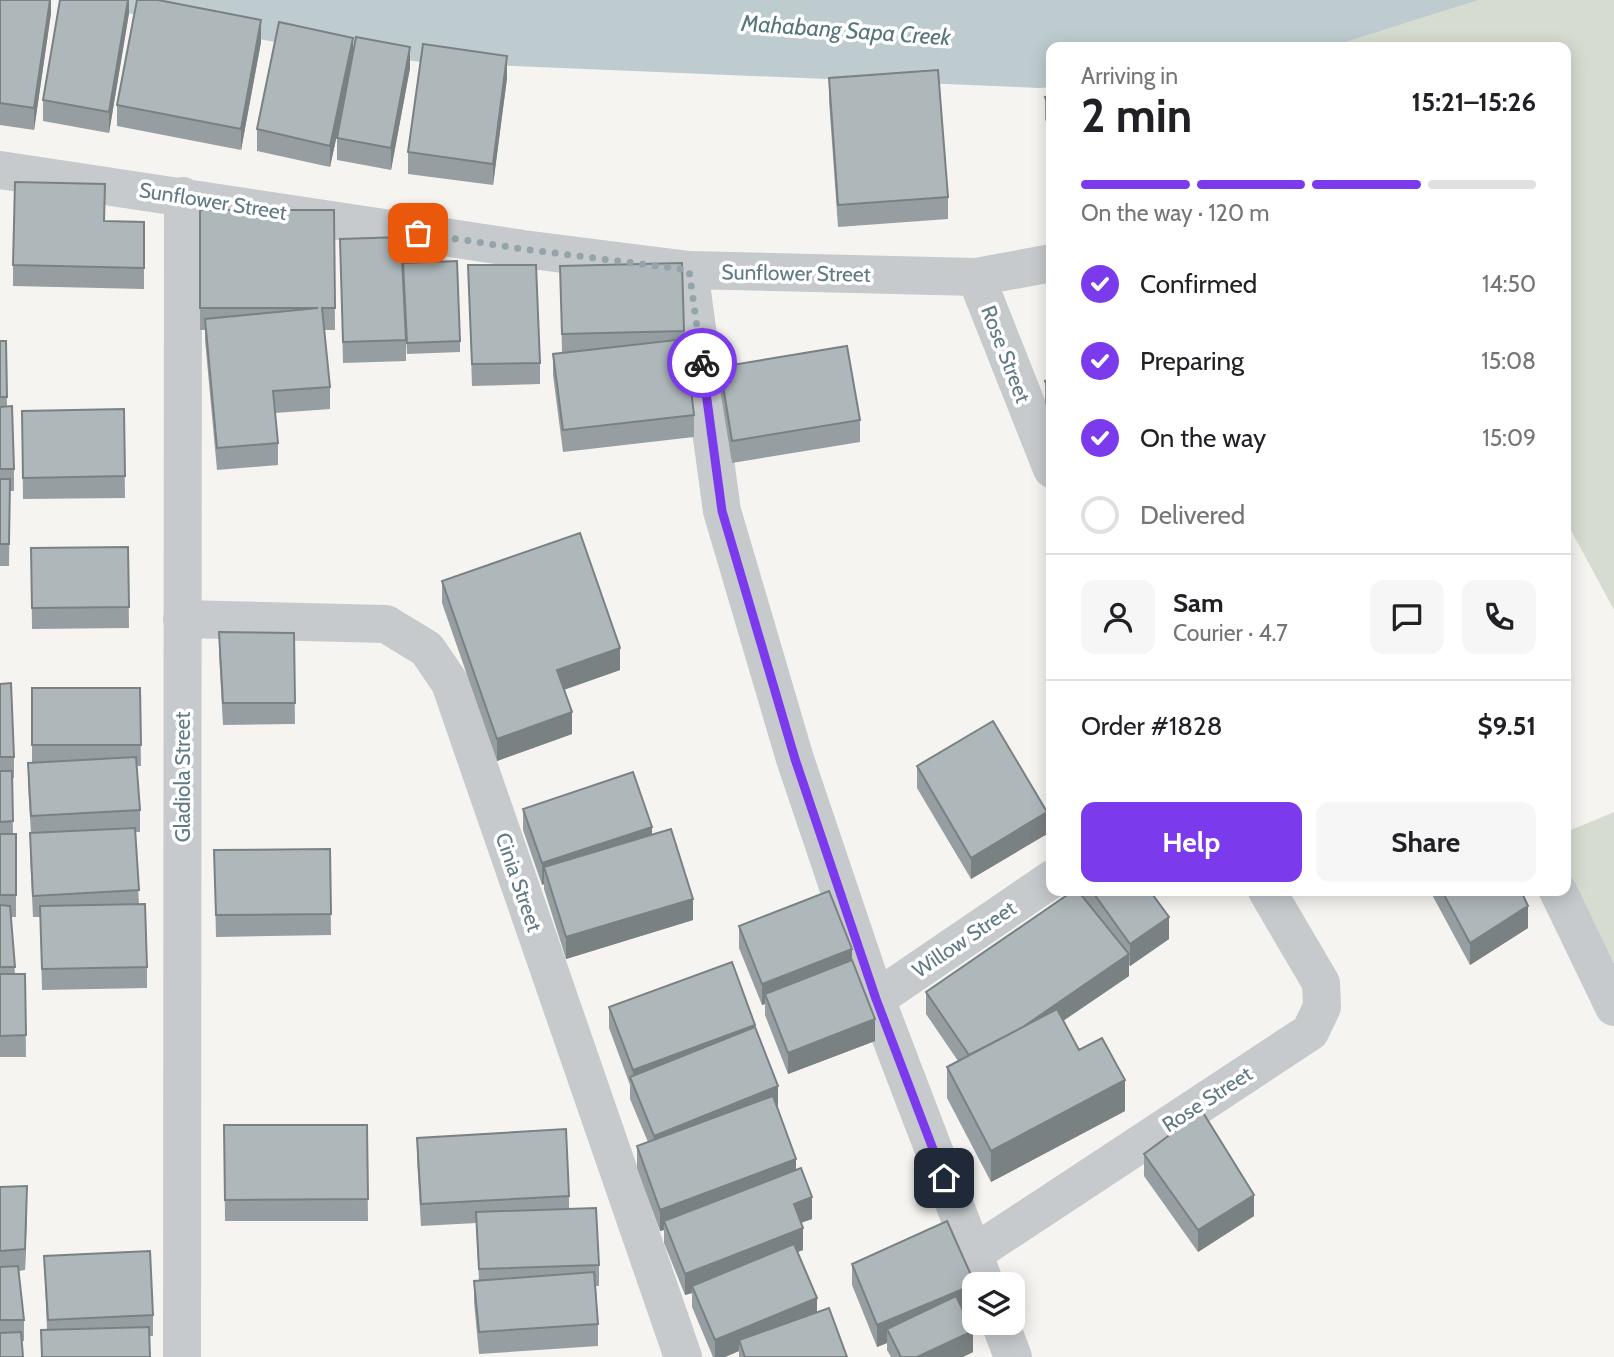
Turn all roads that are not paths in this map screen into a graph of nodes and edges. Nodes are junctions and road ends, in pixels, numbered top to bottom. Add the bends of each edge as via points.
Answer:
1 (0, 170) edge
2 (183, 196) junction
3 (1046, 264) edge
4 (689, 270) junction
5 (976, 278) junction
6 (1046, 454) edge
7 (182, 619) junction
8 (1046, 883) edge
9 (1270, 896) edge
10 (1560, 896) edge
11 (876, 999) junction
12 (1614, 1007) edge
13 (979, 1269) edge
14 (1005, 1335) edge
15 (182, 1357) edge
16 (684, 1357) edge
17 (1013, 1357) edge

1 - 2 street, Sunflower Street
2 - 4 street, Sunflower Street
2 - 7 street, Gladiola Street
3 - 5 street, Sunflower Street
4 - 5 street, Sunflower Street
4 - 11 street via 722,511 795,759
5 - 6 street, Rose Street
7 - 15 street, Gladiola Street
7 - 16 street, Cinia Street via 386,624 427,649 450,683
8 - 11 street, Willow Street
9 - 13 street, Rose Street via 1321,983 1322,1007 1310,1032
10 - 12 street
11 - 13 street
14 - 17 street

